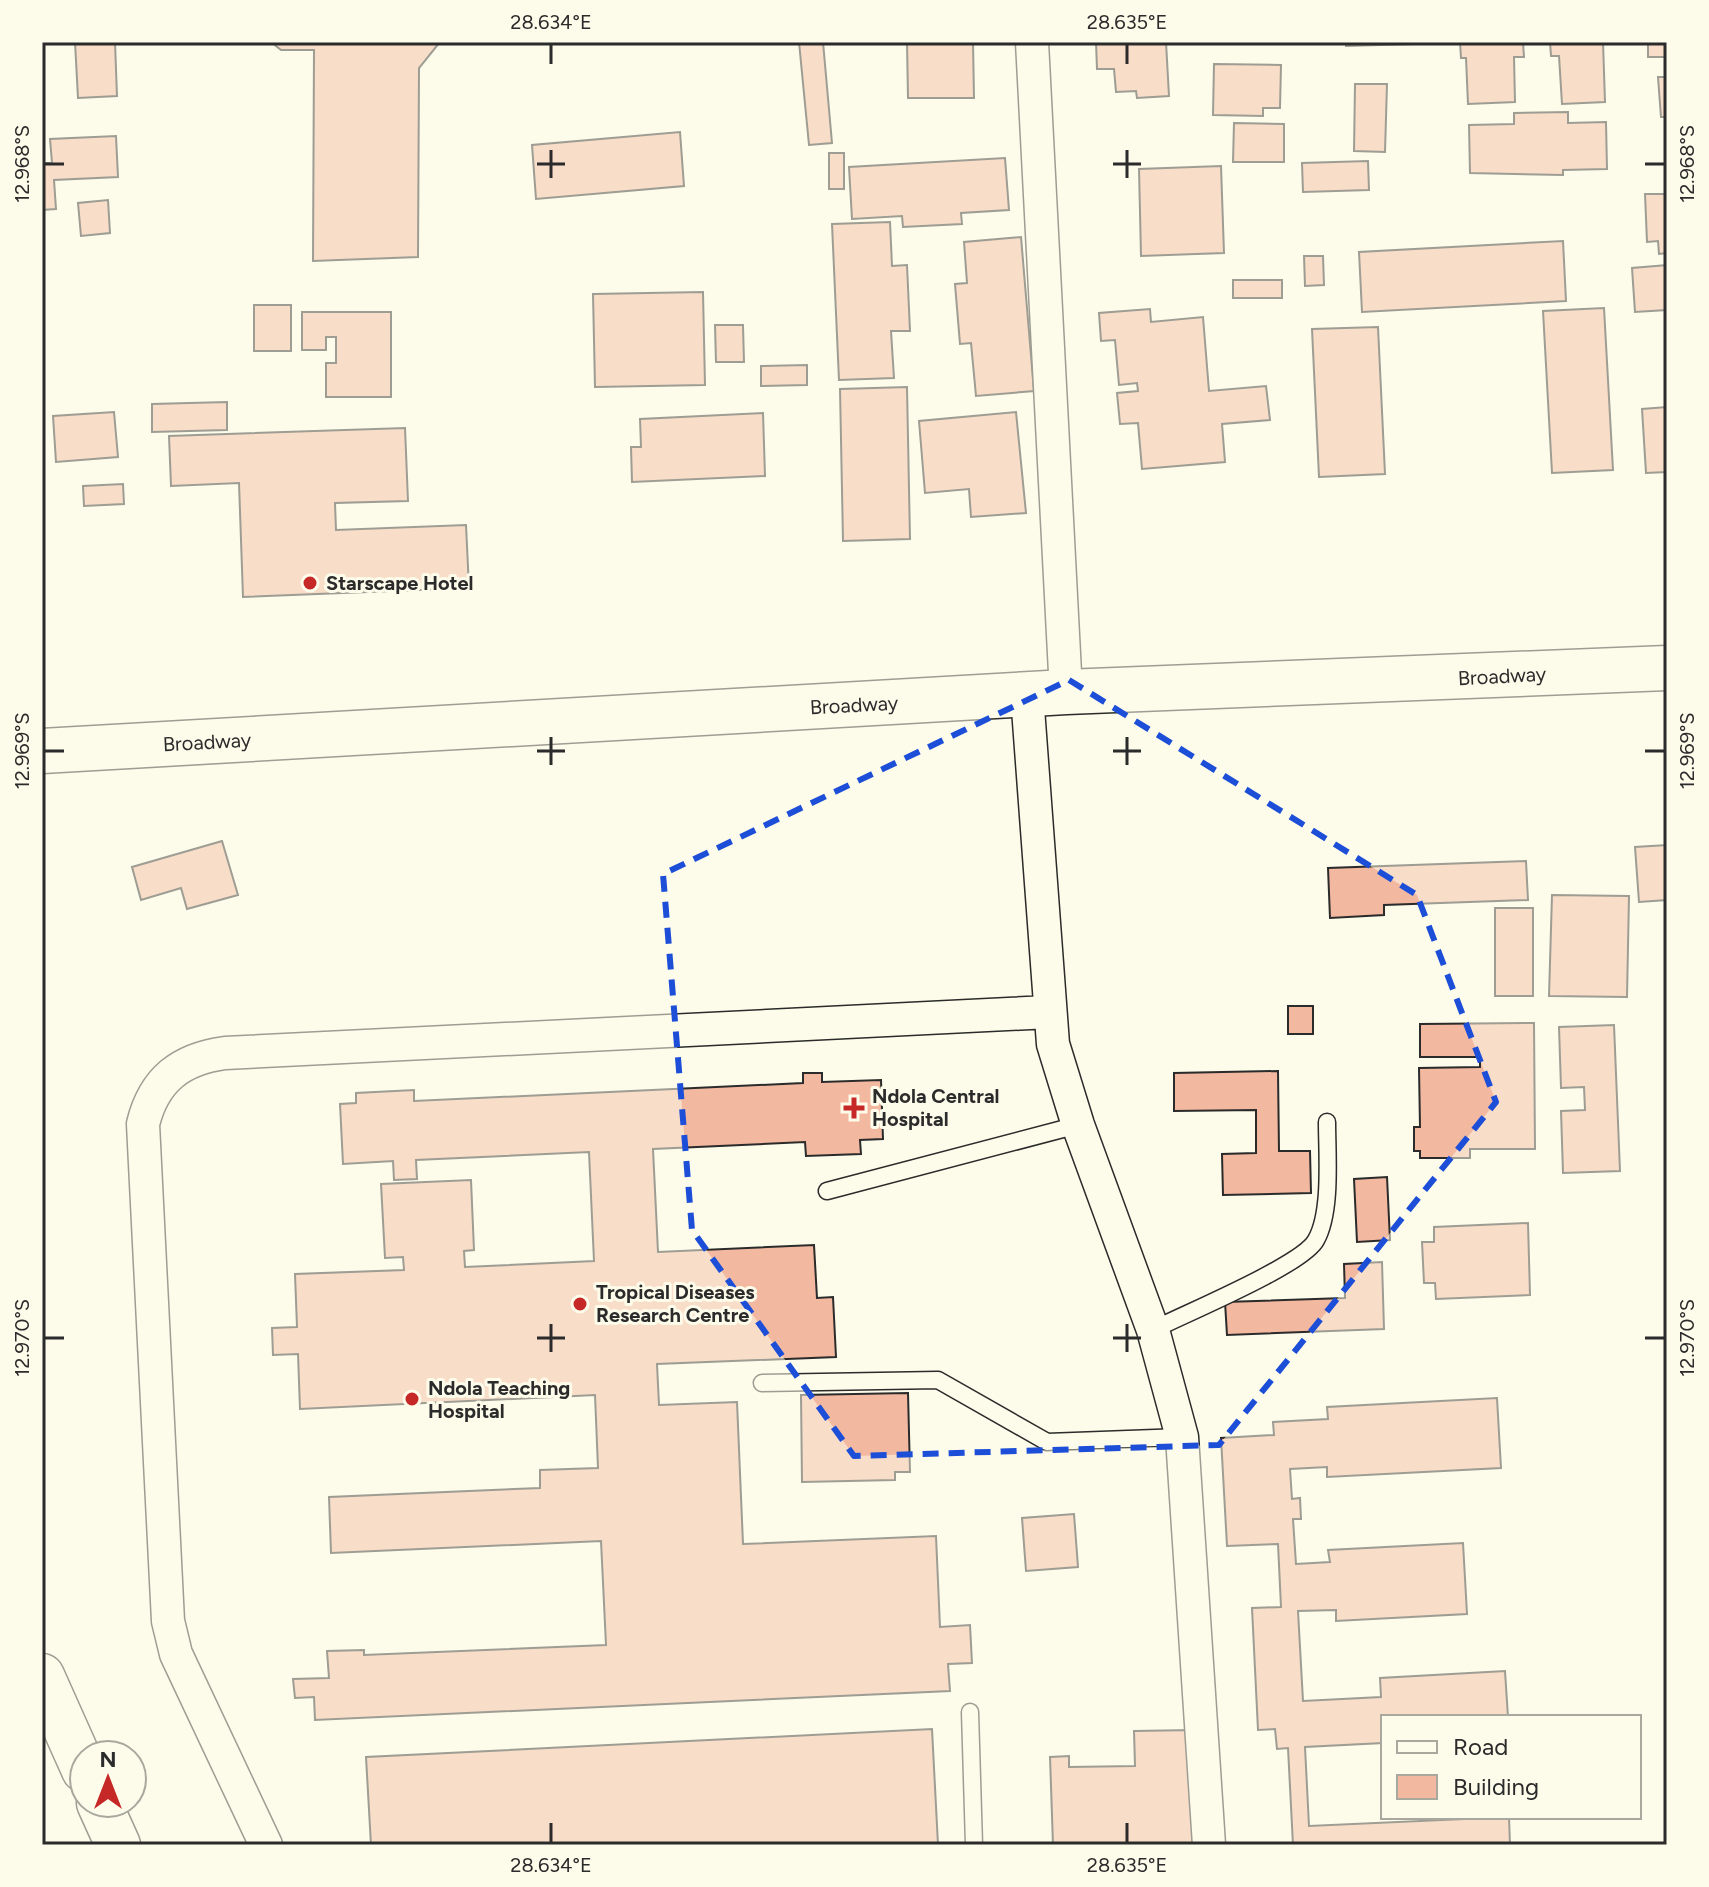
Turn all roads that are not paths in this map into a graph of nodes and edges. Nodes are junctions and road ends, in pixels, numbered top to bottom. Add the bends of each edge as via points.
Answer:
1 (1032, 42) edge
2 (1667, 668) edge
3 (1046, 693) junction
4 (42, 751) edge
5 (1049, 1012) junction
6 (1327, 1122) dead end
7 (1078, 1125) junction
8 (827, 1191) dead end
9 (1153, 1330) junction
10 (762, 1383) dead end
11 (1182, 1437) junction
12 (42, 1676) edge
13 (970, 1712) dead end
14 (70, 1739) edge
15 (106, 1819) edge
16 (118, 1845) edge
17 (266, 1845) edge
18 (974, 1845) edge
19 (1209, 1845) edge

1 - 3 street
2 - 3 main road, Broadway
3 - 4 main road, Broadway
3 - 5 street
5 - 7 street via 1060,1071
5 - 17 street via 225,1053 178,1067 160,1083 143,1124 168,1621 176,1654
6 - 9 lane via 1327,1176 1316,1240 1296,1260
7 - 8 lane
7 - 9 street
9 - 11 street
10 - 11 lane via 938,1380 1047,1442
11 - 19 street
12 - 14 main road
13 - 18 lane
15 - 16 main road

